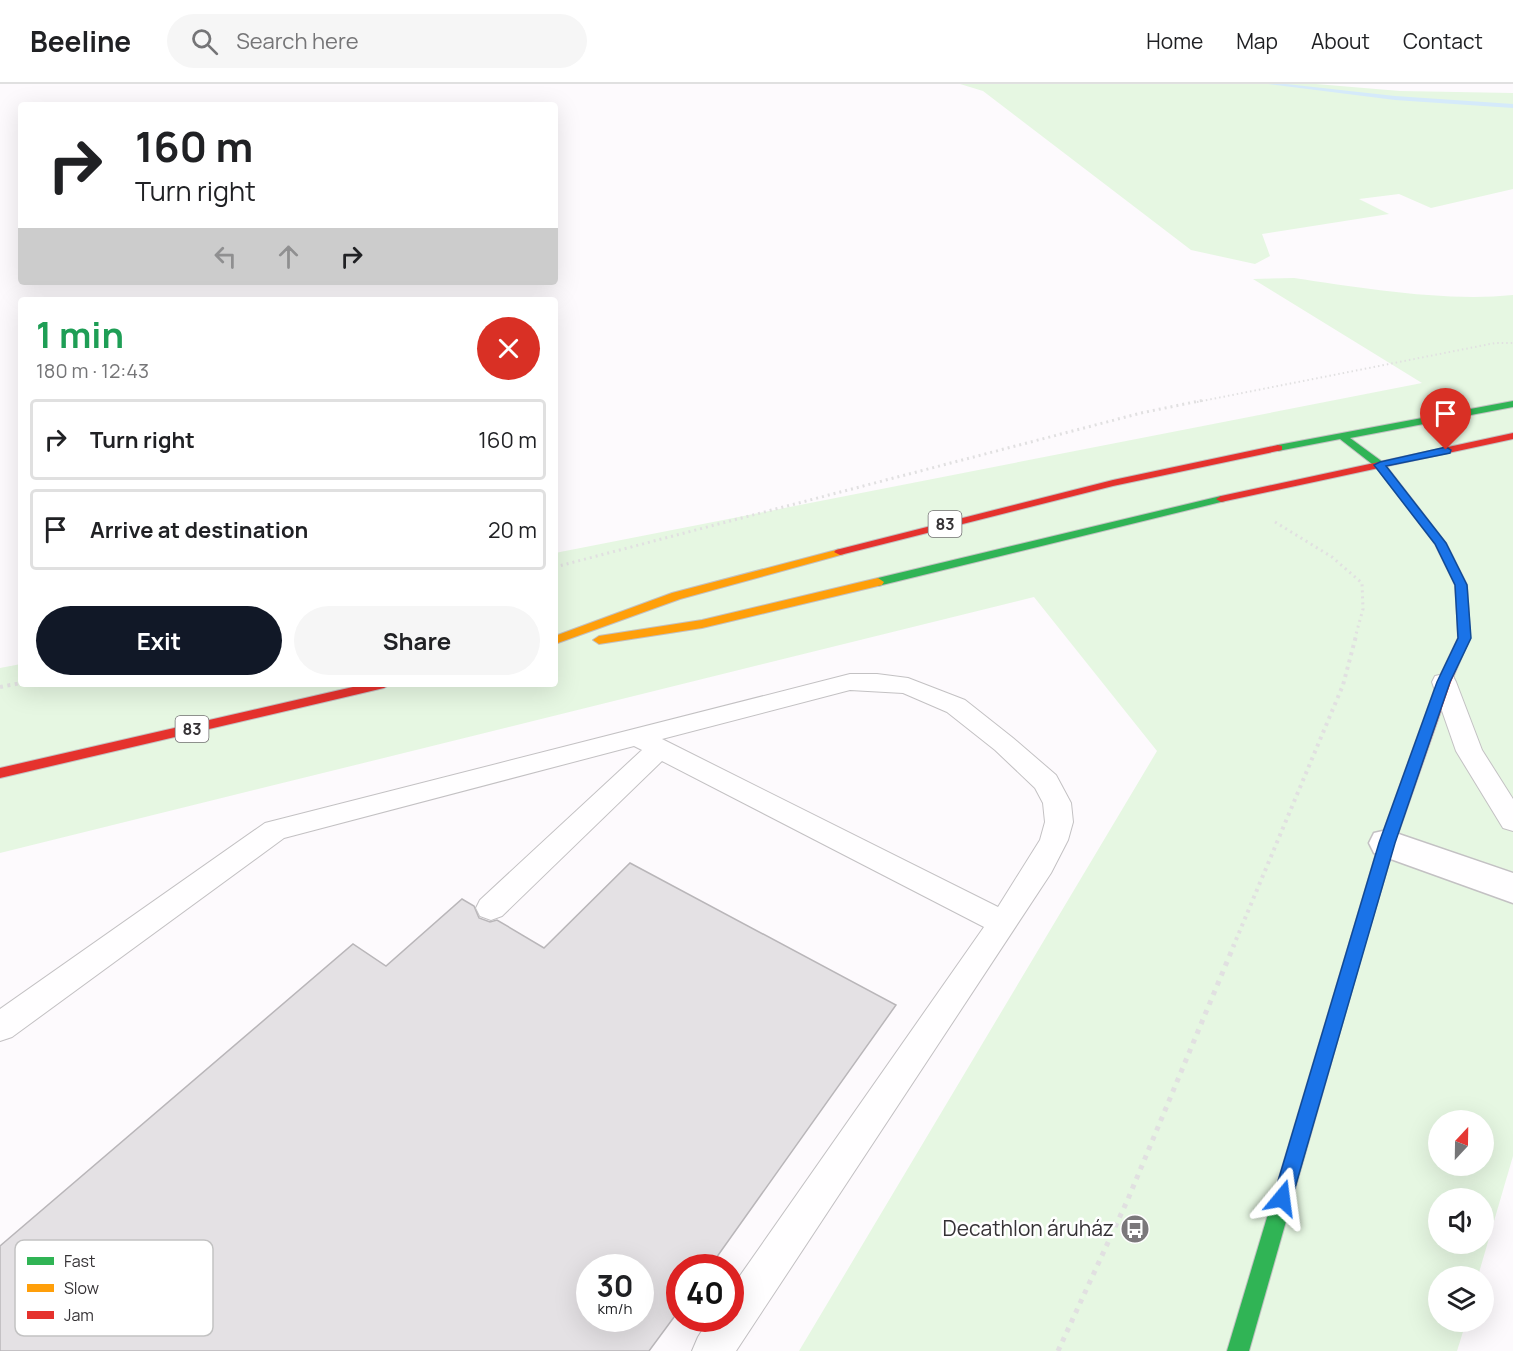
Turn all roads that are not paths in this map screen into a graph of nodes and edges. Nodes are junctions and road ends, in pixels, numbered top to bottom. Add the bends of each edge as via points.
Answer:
1 (1513, 404) edge
2 (1513, 436) edge
3 (1343, 437) junction
4 (1380, 465) junction
5 (558, 639) edge
6 (558, 646) edge
7 (1444, 682) junction
8 (371, 687) edge
9 (648, 742) junction
10 (0, 773) edge
11 (1513, 821) edge
12 (1387, 843) junction
13 (1513, 888) edge
14 (491, 909) dead end
15 (1003, 923) junction
16 (0, 1027) edge
17 (712, 1351) edge
18 (1238, 1351) edge

1 - 3 main road, 83
2 - 4 main road, 83
3 - 4 main road
3 - 5 main road, 83 via 1190,465 1002,509 676,596
4 - 6 main road, 83 via 702,624
4 - 7 main road via 1440,543 1461,585 1464,638
7 - 11 lane via 1469,751
7 - 12 main road
8 - 10 main road, 83
9 - 14 lane
9 - 15 lane
9 - 15 lane via 850,682 909,686 956,706 1046,782 1057,803 1059,822 1054,840
9 - 16 lane via 275,830
12 - 13 street
12 - 18 main road
15 - 17 lane

